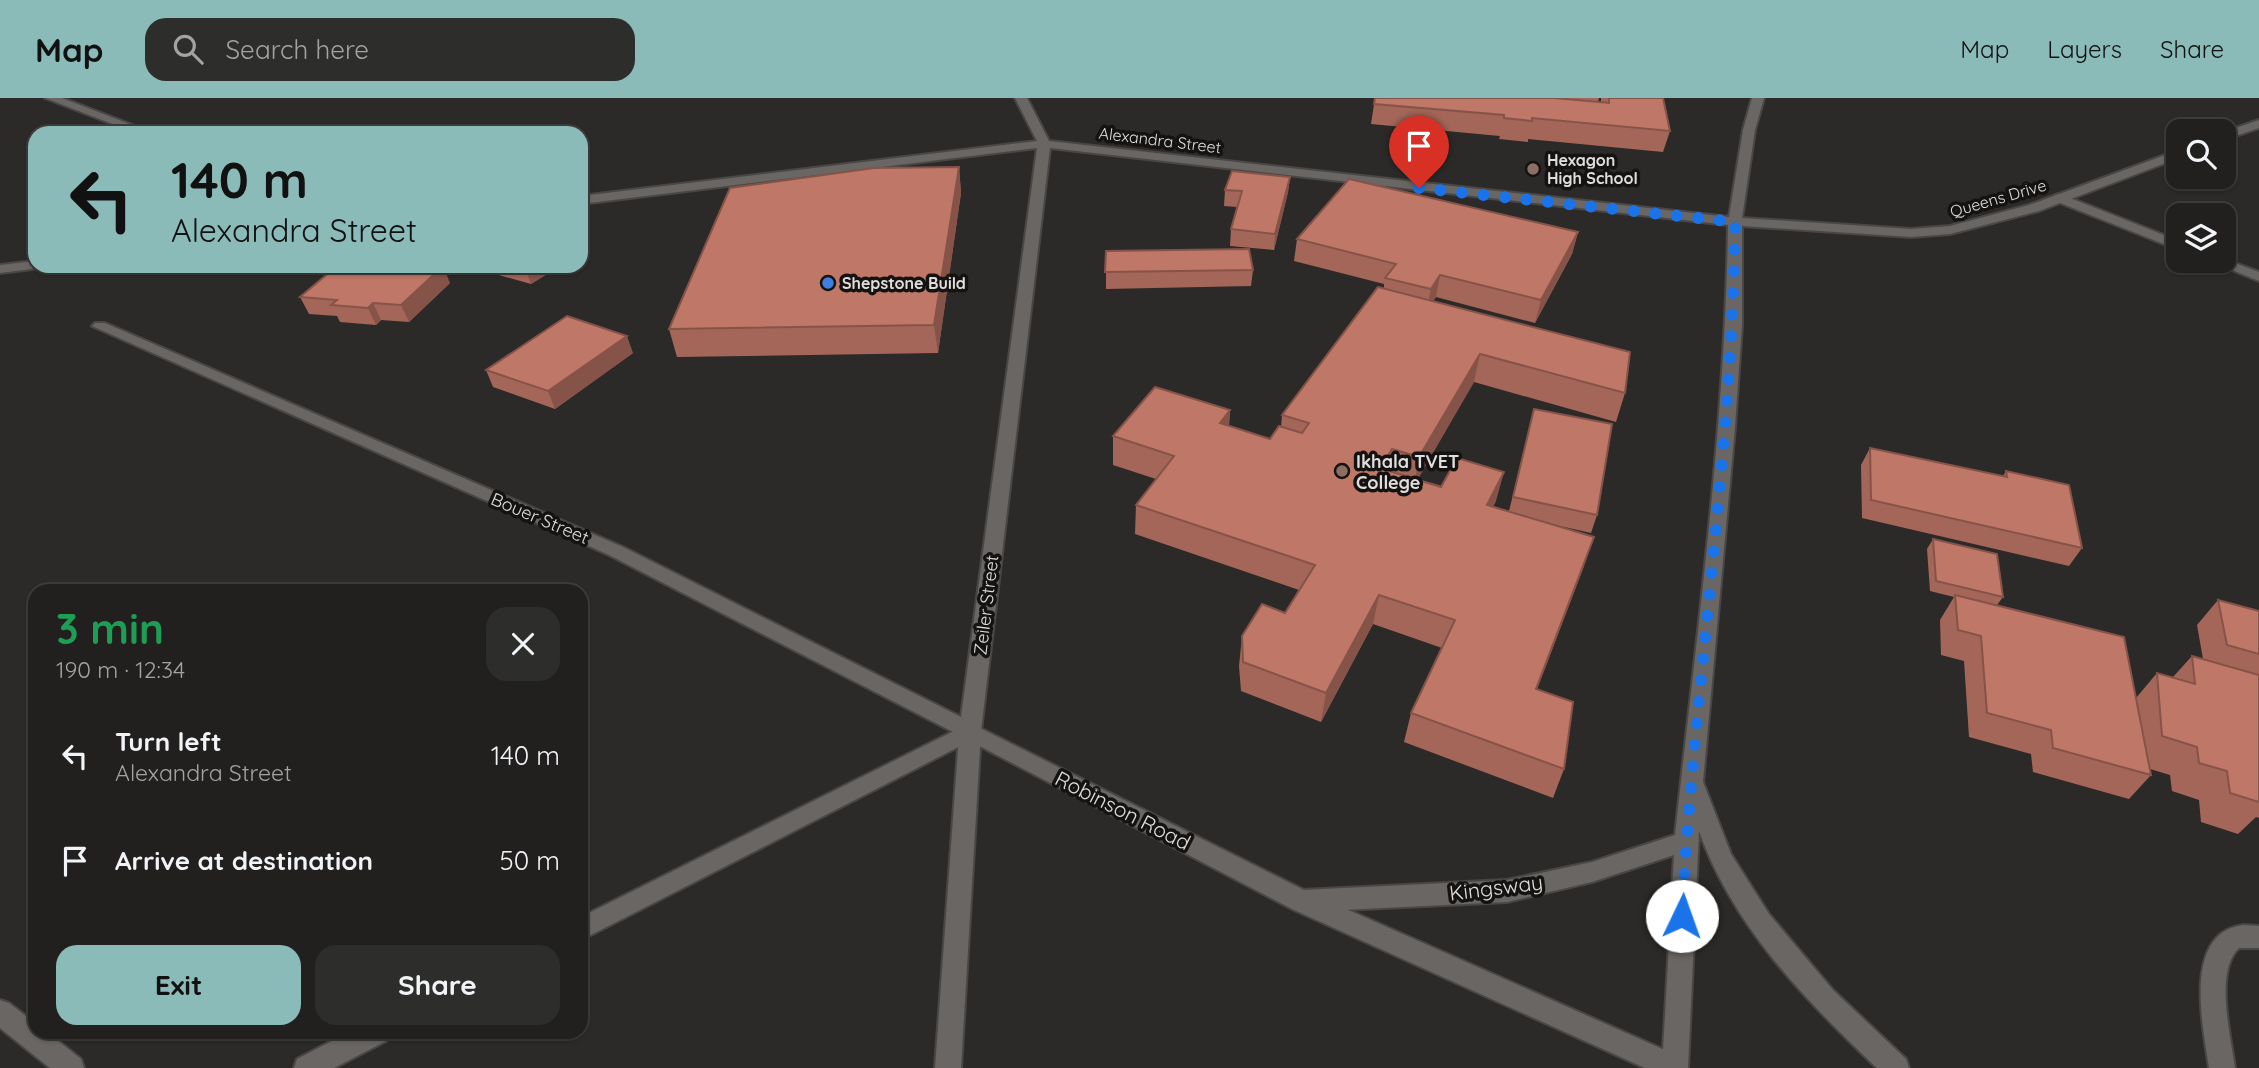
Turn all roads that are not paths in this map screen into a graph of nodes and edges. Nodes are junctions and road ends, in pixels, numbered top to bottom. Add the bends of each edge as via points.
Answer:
1 (51, 98) edge
2 (1021, 98) edge
3 (1758, 98) edge
4 (2259, 124) edge
5 (128, 126) edge
6 (2236, 132) edge
7 (1044, 144) junction
8 (2166, 158) edge
9 (2060, 198) junction
10 (588, 199) edge
11 (1735, 222) junction
12 (2166, 241) edge
13 (28, 266) edge
14 (2236, 268) edge
15 (0, 269) edge
16 (2259, 277) edge
17 (100, 326) dead end
18 (970, 731) junction
19 (1693, 781) junction
20 (1686, 841) junction
21 (1301, 901) junction
22 (588, 925) edge
23 (2259, 937) edge
24 (0, 1012) edge
25 (28, 1034) edge
26 (34, 1039) edge
27 (363, 1039) edge
28 (71, 1068) edge
29 (307, 1068) edge
30 (948, 1068) edge
31 (1675, 1068) edge
32 (1896, 1068) edge
33 (2222, 1068) edge

1 - 5 street
2 - 7 street
3 - 11 street
4 - 6 street
7 - 10 street, Alexandra Street
7 - 11 street, Alexandra Street
7 - 18 street, Zeiler Street
8 - 9 street, Queens Drive
9 - 11 street, Queens Drive via 1981,223 1911,233
9 - 12 street
11 - 19 street via 1727,427
13 - 15 street
14 - 16 street
17 - 18 street, Bouer Street via 616,551
18 - 21 street, Robinson Road
18 - 22 street
18 - 30 street, Zeiler Street
19 - 20 street
19 - 32 street via 1724,864 1771,937 1828,1003
20 - 21 street, Kingsway via 1592,872 1507,891
20 - 31 street
21 - 31 street, Robinson Road
23 - 33 street via 2242,935 2228,942 2216,957 2214,1001
24 - 25 street
26 - 28 street
27 - 29 street

